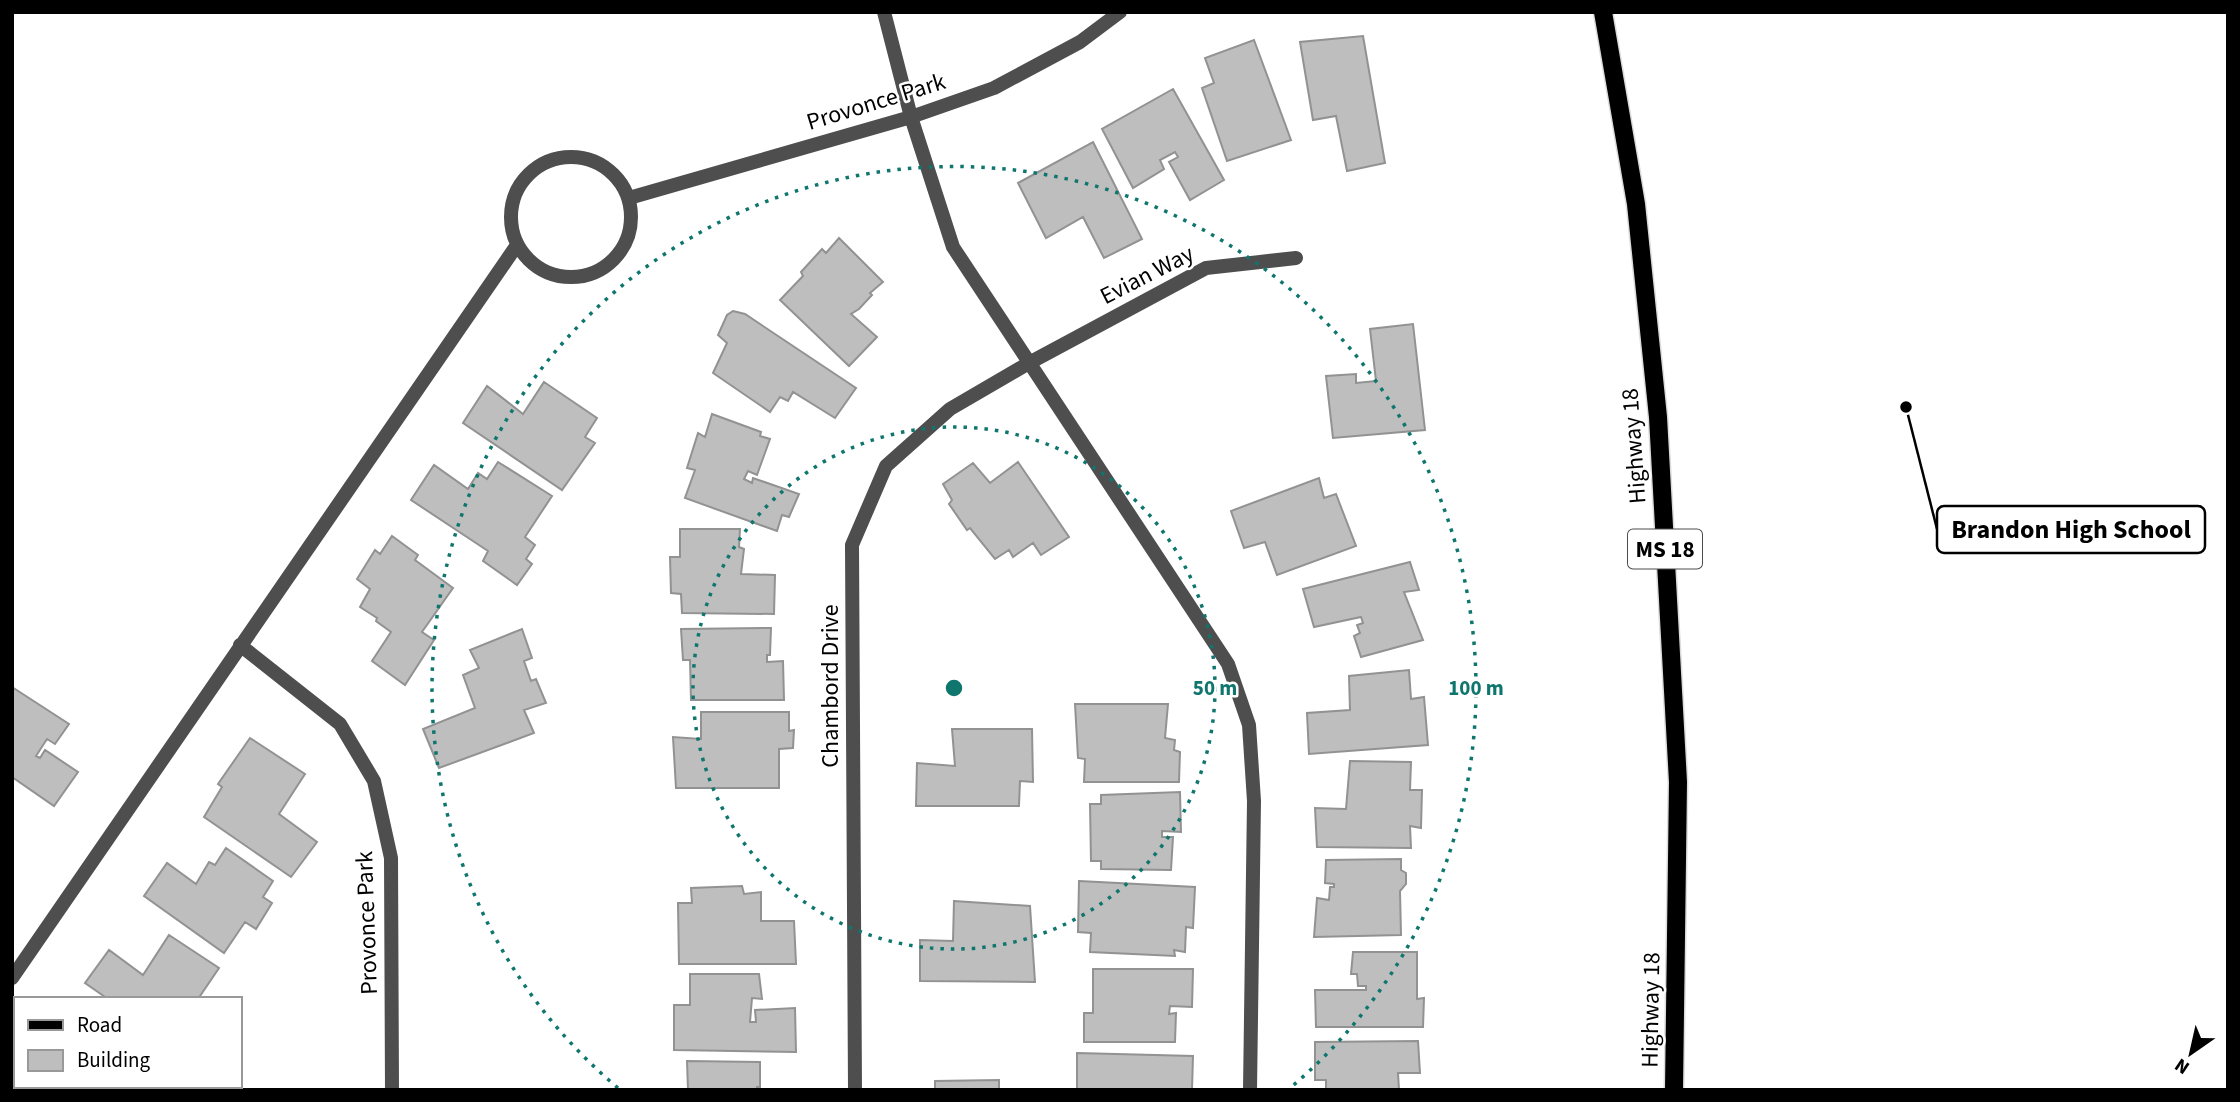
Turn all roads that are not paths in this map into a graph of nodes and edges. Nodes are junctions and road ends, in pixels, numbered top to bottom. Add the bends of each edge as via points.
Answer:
1 (884, 12) edge
2 (1121, 12) edge
3 (1603, 12) edge
4 (911, 117) junction
5 (629, 198) junction
6 (517, 245) junction
7 (1296, 258) dead end
8 (1028, 363) junction
9 (240, 645) junction
10 (12, 978) edge
11 (392, 1090) edge
12 (855, 1090) edge
13 (1250, 1090) edge
14 (1674, 1090) edge

1 - 4 street
2 - 4 street, Provonce Park via 1080,42 994,88
3 - 14 main road, Highway 18 / MS 18 via 1636,204 1658,417 1678,782
4 - 5 street, Provonce Park
4 - 8 street via 953,247
5 - 6 street via 632,219 628,238 619,256 604,269 565,278 546,273
5 - 6 street via 605,167 567,156 548,162 518,187 511,206
6 - 9 street
7 - 8 street, Evian Way via 1206,268
8 - 12 street, Chambord Drive via 950,408 886,466 852,545
8 - 13 street via 1228,664 1249,724 1254,801
9 - 10 street
9 - 11 street, Provonce Park via 340,724 374,780 391,858

